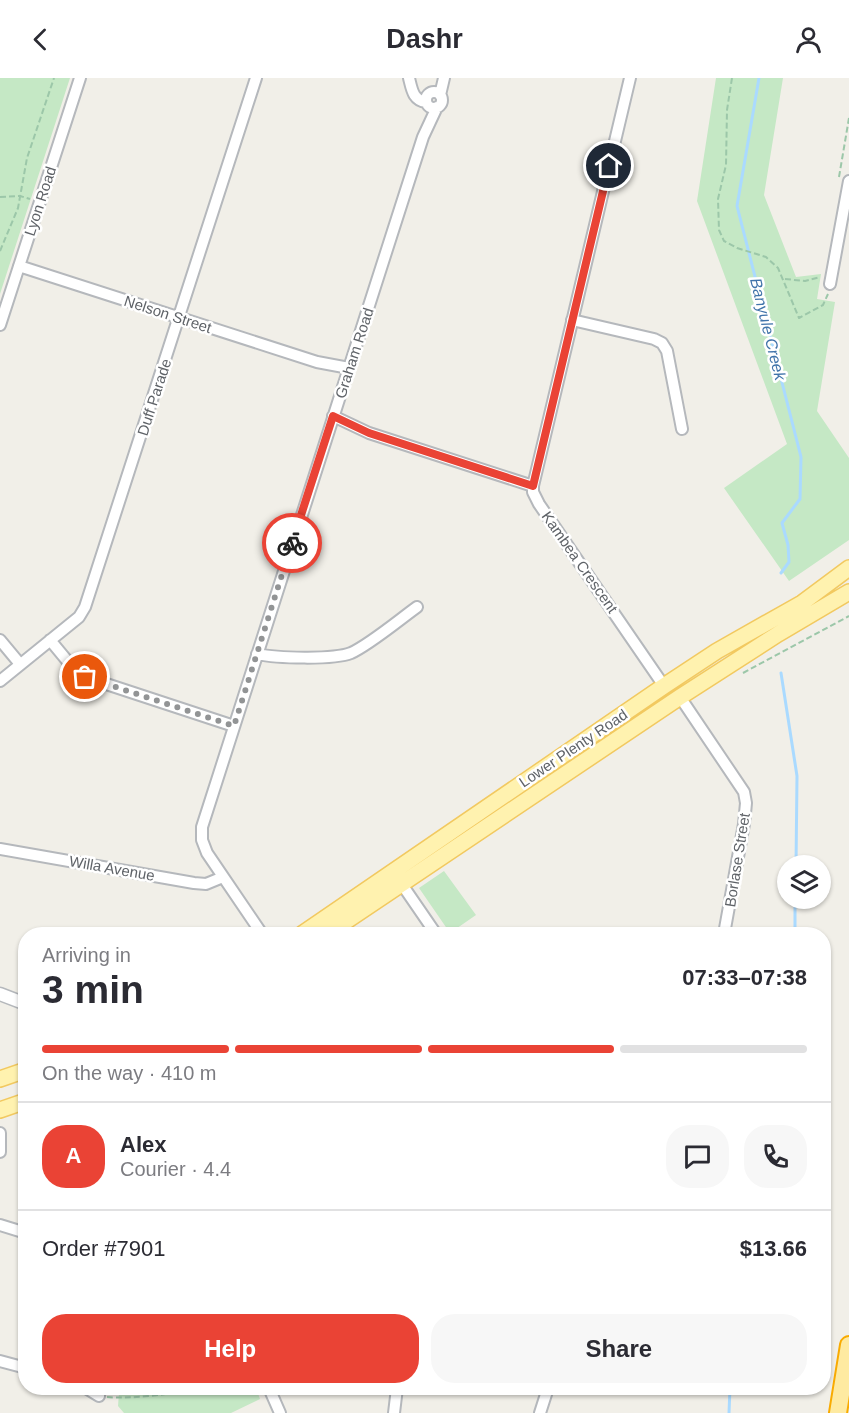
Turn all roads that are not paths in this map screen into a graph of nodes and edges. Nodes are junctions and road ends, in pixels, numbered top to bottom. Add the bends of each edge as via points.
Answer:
1 (80, 78) edge
2 (256, 78) edge
3 (410, 78) edge
4 (442, 78) edge
5 (630, 78) edge
6 (432, 99) junction
7 (846, 183) edge
8 (19, 266) junction
9 (830, 284) road end
10 (179, 317) junction
11 (572, 320) junction
12 (0, 325) edge
13 (348, 372) junction
14 (331, 421) junction
15 (682, 429) dead end
16 (533, 486) junction
17 (849, 568) edge
18 (849, 592) edge
19 (417, 608) dead end
20 (0, 640) edge
21 (50, 640) junction
22 (257, 654) junction
23 (20, 664) junction
24 (0, 681) edge
25 (664, 686) junction
26 (681, 697) junction
27 (234, 726) junction
28 (0, 849) edge
29 (223, 877) junction
30 (401, 883) junction
31 (257, 927) edge
32 (312, 927) edge
33 (337, 927) edge
34 (431, 927) edge
35 (725, 927) edge
36 (0, 994) edge
37 (18, 1001) edge
38 (18, 1073) edge
39 (0, 1079) edge
40 (18, 1104) edge
41 (0, 1110) edge
42 (0, 1132) edge
43 (0, 1152) edge
44 (0, 1225) edge
45 (18, 1231) edge
46 (849, 1345) edge
47 (0, 1361) edge
48 (18, 1366) edge
49 (845, 1391) edge
50 (272, 1395) edge
51 (396, 1395) edge
52 (546, 1395) edge
53 (280, 1413) edge
54 (394, 1413) edge
55 (540, 1413) edge
56 (838, 1413) edge

1 - 8 street, Lyon Road
2 - 10 street, Duff Parade
3 - 6 street via 414,95 420,101
4 - 6 street, Graham Road
5 - 11 street
6 - 13 street, Graham Road
7 - 9 street
8 - 10 street, Nelson Street
8 - 12 street, Lyon Road
10 - 13 street, Nelson Street
10 - 21 street, Duff Parade via 85,607
11 - 15 street via 662,343 669,358
11 - 16 street
13 - 14 street, Graham Road
14 - 16 street
14 - 22 street, Graham Road
16 - 25 street, Kambea Crescent via 539,504
17 - 25 main road, Lower Plenty Road via 802,603
18 - 26 main road, Lower Plenty Road
19 - 22 street via 350,653 273,657
20 - 23 street
21 - 23 street, Duff Parade
21 - 27 street via 85,677
22 - 27 street, Graham Road
23 - 24 street, Duff Parade
25 - 32 main road, Lower Plenty Road
26 - 30 main road, Lower Plenty Road
26 - 35 street, Borlase Street via 744,792 744,824
27 - 29 street, Graham Road via 202,827 204,847
28 - 29 street, Willa Avenue via 194,883 211,883
29 - 31 street, Graham Road
30 - 33 main road, Lower Plenty Road
30 - 34 street
36 - 37 street
38 - 39 main road
40 - 41 main road
42 - 43 street
44 - 45 street
46 - 49 highway
47 - 48 street
49 - 56 highway
50 - 53 street
51 - 54 street
52 - 55 street

